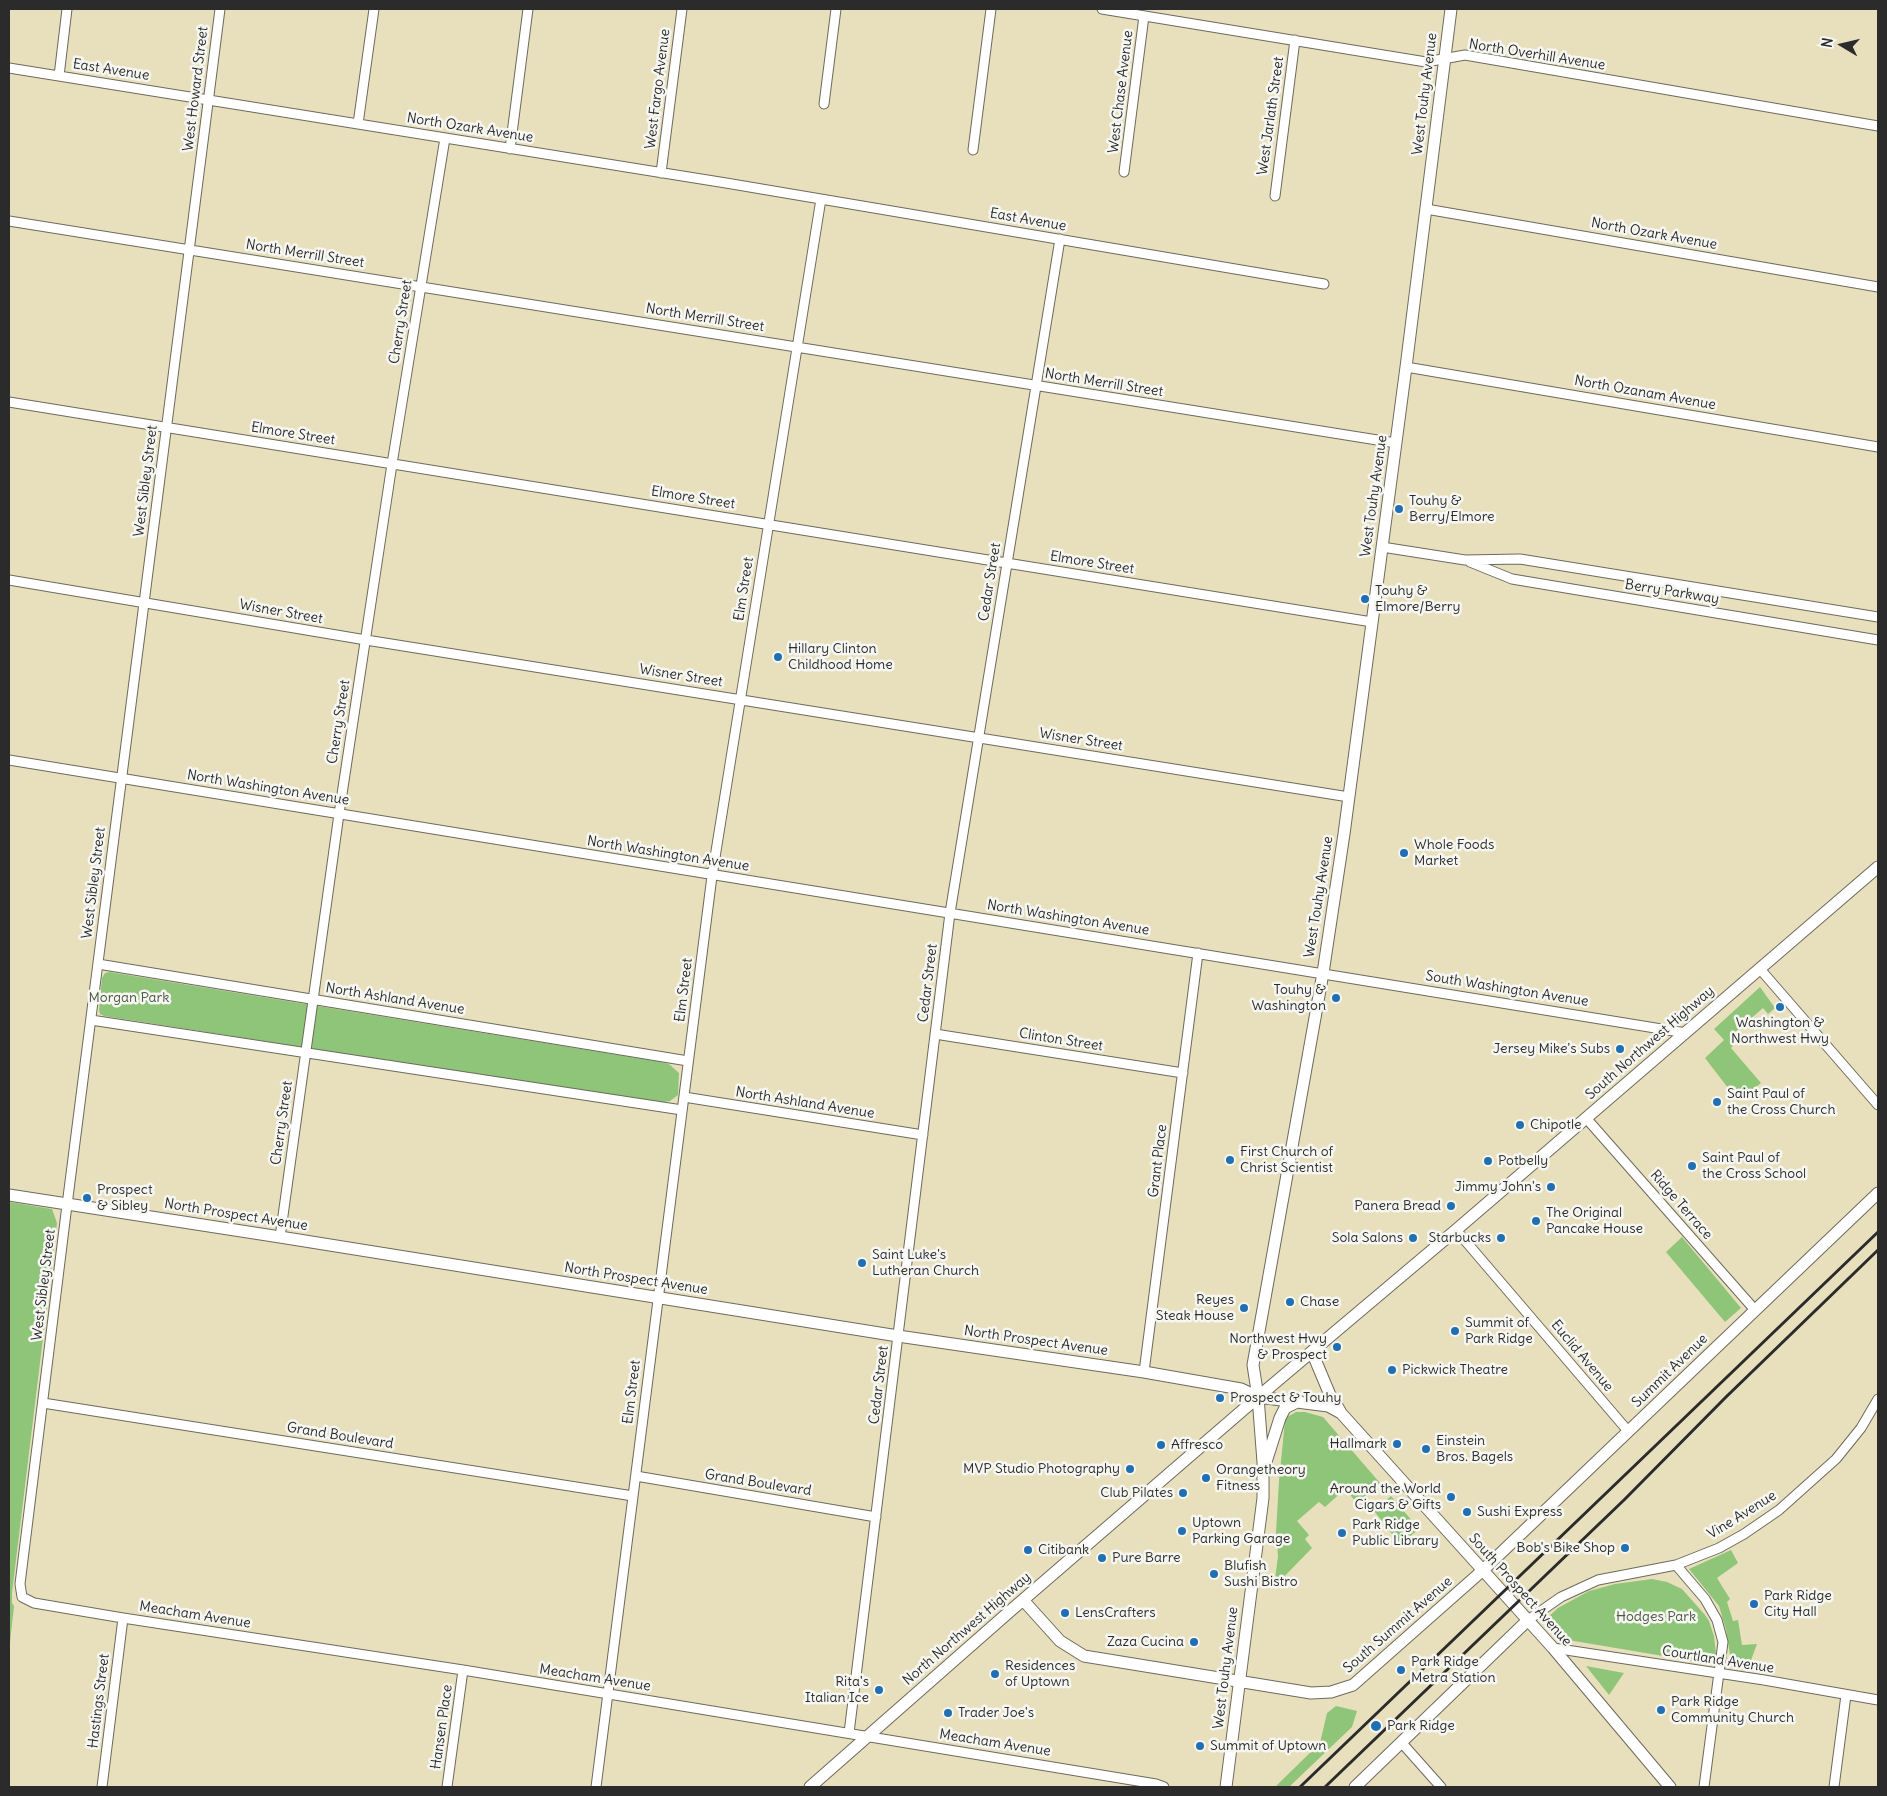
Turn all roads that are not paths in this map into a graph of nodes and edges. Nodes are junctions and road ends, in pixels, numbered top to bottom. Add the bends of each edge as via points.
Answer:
1 (67, 9) edge
2 (220, 9) edge
3 (374, 9) edge
4 (528, 9) edge
5 (682, 9) edge
6 (836, 9) edge
7 (991, 9) edge
8 (1102, 9) edge
9 (1451, 9) edge
10 (1144, 16) junction
11 (1295, 40) junction
12 (1445, 59) junction
13 (9, 68) edge
14 (59, 76) junction
15 (208, 100) junction
16 (824, 104) dead end
17 (358, 124) junction
18 (1878, 126) edge
19 (446, 138) junction
20 (510, 148) junction
21 (972, 150) dead end
22 (199, 172) joint
23 (1124, 172) dead end
24 (661, 173) junction
25 (726, 183) joint
26 (1274, 196) dead end
27 (821, 199) junction
28 (1426, 209) junction
29 (9, 221) edge
30 (1060, 239) junction
31 (189, 250) junction
32 (1324, 284) dead end
33 (421, 286) junction
34 (1878, 287) edge
35 (797, 347) junction
36 (1406, 367) junction
37 (1036, 386) junction
38 (9, 402) edge
39 (166, 427) junction
40 (1396, 443) junction
41 (1878, 447) edge
42 (392, 464) junction
43 (769, 525) junction
44 (1382, 547) junction
45 (1465, 560) junction
46 (1007, 563) junction
47 (9, 580) edge
48 (144, 602) junction
49 (1878, 617) edge
50 (1372, 622) junction
51 (366, 640) junction
52 (1878, 640) edge
53 (740, 700) junction
54 (979, 738) junction
55 (9, 760) edge
56 (122, 778) junction
57 (1349, 797) junction
58 (339, 814) junction
59 (1878, 867) edge
60 (712, 876) junction
61 (950, 913) junction
62 (1198, 953) junction
63 (98, 964) junction
64 (1760, 969) junction
65 (1323, 973) junction
66 (314, 1000) junction
67 (91, 1020) junction
68 (1686, 1033) junction
69 (935, 1034) junction
70 (306, 1052) junction
71 (688, 1061) junction
72 (1183, 1073) junction
73 (684, 1098) junction
74 (1878, 1105) edge
75 (682, 1110) junction
76 (1586, 1118) junction
77 (923, 1135) junction
78 (1878, 1193) edge
79 (9, 1195) edge
80 (67, 1205) junction
81 (1456, 1230) junction
82 (280, 1237) junction
83 (658, 1298) junction
84 (1755, 1310) junction
85 (898, 1336) junction
86 (1312, 1352) junction
87 (1144, 1372) junction
88 (1258, 1397) junction
89 (1878, 1399) edge
90 (1299, 1401) junction
91 (43, 1404) junction
92 (1340, 1413) junction
93 (1628, 1431) junction
94 (1263, 1471) junction
95 (636, 1476) junction
96 (633, 1496) junction
97 (876, 1517) junction
98 (1676, 1565) junction
99 (1482, 1571) junction
100 (22, 1597) joint
101 (1023, 1600) junction
102 (123, 1618) junction
103 (1528, 1620) junction
104 (1553, 1648) junction
105 (464, 1670) junction
106 (1720, 1674) junction
107 (1240, 1681) junction
108 (608, 1694) junction
109 (1846, 1695) junction
110 (1878, 1700) edge
111 (849, 1733) junction
112 (868, 1736) junction
113 (1401, 1742) junction
114 (102, 1787) edge
115 (447, 1787) edge
116 (596, 1787) edge
117 (810, 1787) edge
118 (1164, 1787) edge
119 (1226, 1787) edge
120 (1355, 1787) edge
121 (1441, 1787) edge
122 (1670, 1787) edge
123 (1704, 1787) edge
124 (1834, 1787) edge

1 - 14 street
2 - 15 street, West Howard Street
3 - 17 street
4 - 20 street
5 - 24 street, West Fargo Avenue
6 - 16 street
7 - 21 street
8 - 10 street, North Overhill Avenue
9 - 12 main road, West Touhy Avenue
10 - 11 street, North Overhill Avenue
10 - 23 street, West Chase Avenue
11 - 12 street, North Overhill Avenue via 1426,62
11 - 26 street, West Jarlath Street
12 - 18 street, North Overhill Avenue via 1465,56
12 - 28 main road, West Touhy Avenue
13 - 14 street, East Avenue
14 - 15 street, East Avenue
15 - 17 street, North Ozark Avenue
15 - 22 street, West Howard Street
17 - 19 street, North Ozark Avenue
19 - 20 street, North Ozark Avenue
19 - 33 street, Cherry Street
20 - 24 street, North Ozark Avenue
22 - 31 street, West Sibley Street
24 - 25 street, North Ozark Avenue
25 - 27 street, East Avenue
27 - 30 street, East Avenue
27 - 35 street, Elm Street
28 - 34 street, North Ozark Avenue
28 - 36 main road, West Touhy Avenue
29 - 31 street, North Merrill Street
30 - 32 street, East Avenue
30 - 37 street, Cedar Street
31 - 33 street, North Merrill Street
31 - 39 street, West Sibley Street
33 - 35 street, North Merrill Street
33 - 42 street, Cherry Street
35 - 37 street, North Merrill Street
35 - 43 street, Elm Street
36 - 40 main road, West Touhy Avenue
36 - 41 street, North Ozanam Avenue
37 - 40 street, North Merrill Street
37 - 46 street, Cedar Street
38 - 39 street, Elmore Street
39 - 42 street, Elmore Street
39 - 48 street, West Sibley Street
40 - 44 main road, West Touhy Avenue
42 - 43 street, Elmore Street
42 - 51 street, Cherry Street
43 - 46 street, Elmore Street
43 - 53 street, Elm Street
44 - 45 street, Berry Parkway
44 - 50 main road, West Touhy Avenue
45 - 49 street, Berry Parkway via 1520,559
45 - 52 street, Berry Parkway via 1512,579
46 - 50 street, Elmore Street
46 - 54 street, Cedar Street
47 - 48 street, Wisner Street
48 - 51 street, Wisner Street
48 - 56 street, West Sibley Street
50 - 57 main road, West Touhy Avenue
51 - 53 street, Wisner Street
51 - 58 street, Cherry Street
53 - 54 street, Wisner Street
53 - 60 street, Elm Street
54 - 57 street, Wisner Street
54 - 61 street, Cedar Street
55 - 56 street, North Washington Avenue
56 - 58 street, North Washington Avenue
56 - 63 street, West Sibley Street
57 - 65 main road, West Touhy Avenue
58 - 60 street, North Washington Avenue
58 - 66 street, Cherry Street
59 - 64 main road, South Northwest Highway
60 - 61 street, North Washington Avenue
60 - 71 street, Elm Street
61 - 62 street, North Washington Avenue
61 - 69 street, Cedar Street
62 - 65 street, North Washington Avenue
62 - 72 street, Grant Place
63 - 66 street, North Ashland Avenue
63 - 67 street, West Sibley Street
64 - 68 main road, South Northwest Highway
64 - 74 street
65 - 68 street, South Washington Avenue
65 - 88 main road, West Touhy Avenue via 1258,1329 1253,1365
66 - 70 street, Cherry Street
66 - 71 street, North Ashland Avenue
67 - 70 street
67 - 80 street, West Sibley Street
68 - 76 main road, South Northwest Highway
69 - 72 street, Clinton Street
69 - 77 street, Cedar Street
70 - 75 street
70 - 82 street, Cherry Street
71 - 73 street, Elm Street
72 - 87 street, Grant Place
73 - 75 street, Elm Street
73 - 77 street, North Ashland Avenue
75 - 83 street, Elm Street
76 - 81 main road, South Northwest Highway
76 - 84 street, Ridge Terrace
77 - 85 street, Cedar Street
78 - 84 main road, Summit Avenue
79 - 80 main road, North Prospect Avenue
80 - 82 main road, North Prospect Avenue
80 - 91 street, West Sibley Street
81 - 86 main road, South Northwest Highway
81 - 93 street, Euclid Avenue
82 - 83 main road, North Prospect Avenue
83 - 85 main road, North Prospect Avenue
83 - 95 street, Elm Street
84 - 93 main road, Summit Avenue
85 - 87 main road, North Prospect Avenue
85 - 97 street, Cedar Street
86 - 88 main road, South Northwest Highway
86 - 92 main road
87 - 88 main road, North Prospect Avenue via 1241,1389
88 - 90 main road, South Prospect Avenue
88 - 94 main road, West Touhy Avenue
88 - 101 main road, North Northwest Highway
89 - 98 street, Vine Avenue via 1861,1428 1836,1459 1779,1510 1719,1548
90 - 92 main road, South Prospect Avenue via 1328,1406
90 - 94 main road via 1286,1408 1280,1418
91 - 96 street, Grand Boulevard
91 - 100 street, West Sibley Street via 20,1584
92 - 99 main road, South Prospect Avenue
93 - 99 main road, Summit Avenue
94 - 107 main road, West Touhy Avenue via 1263,1498
95 - 96 street, Elm Street
95 - 97 street, Grand Boulevard
96 - 108 street, Elm Street
97 - 111 street, Cedar Street
98 - 103 street, Vine Avenue via 1598,1580 1561,1598
98 - 106 street via 1705,1599 1717,1620 1723,1642
99 - 103 main road, South Prospect Avenue
99 - 107 main road, South Summit Avenue via 1353,1685 1318,1693
100 - 102 street, Meacham Avenue via 34,1603
101 - 107 main road, South Summit Avenue via 1060,1641 1084,1656
101 - 112 main road, North Northwest Highway
102 - 105 street, Meacham Avenue
102 - 114 street, Hastings Street
103 - 104 main road, South Prospect Avenue
103 - 113 main road
104 - 106 street, Courtland Avenue
104 - 122 main road, South Prospect Avenue
105 - 108 street, Meacham Avenue
105 - 115 street, Hansen Place
106 - 109 street, Courtland Avenue
106 - 123 street
107 - 119 main road, West Touhy Avenue
108 - 111 street, Meacham Avenue
108 - 116 street, Elm Street
109 - 110 street, Courtland Avenue
109 - 124 street
111 - 112 street, Meacham Avenue
112 - 117 main road, North Northwest Highway
112 - 118 street, Meacham Avenue
113 - 120 main road
113 - 121 street

